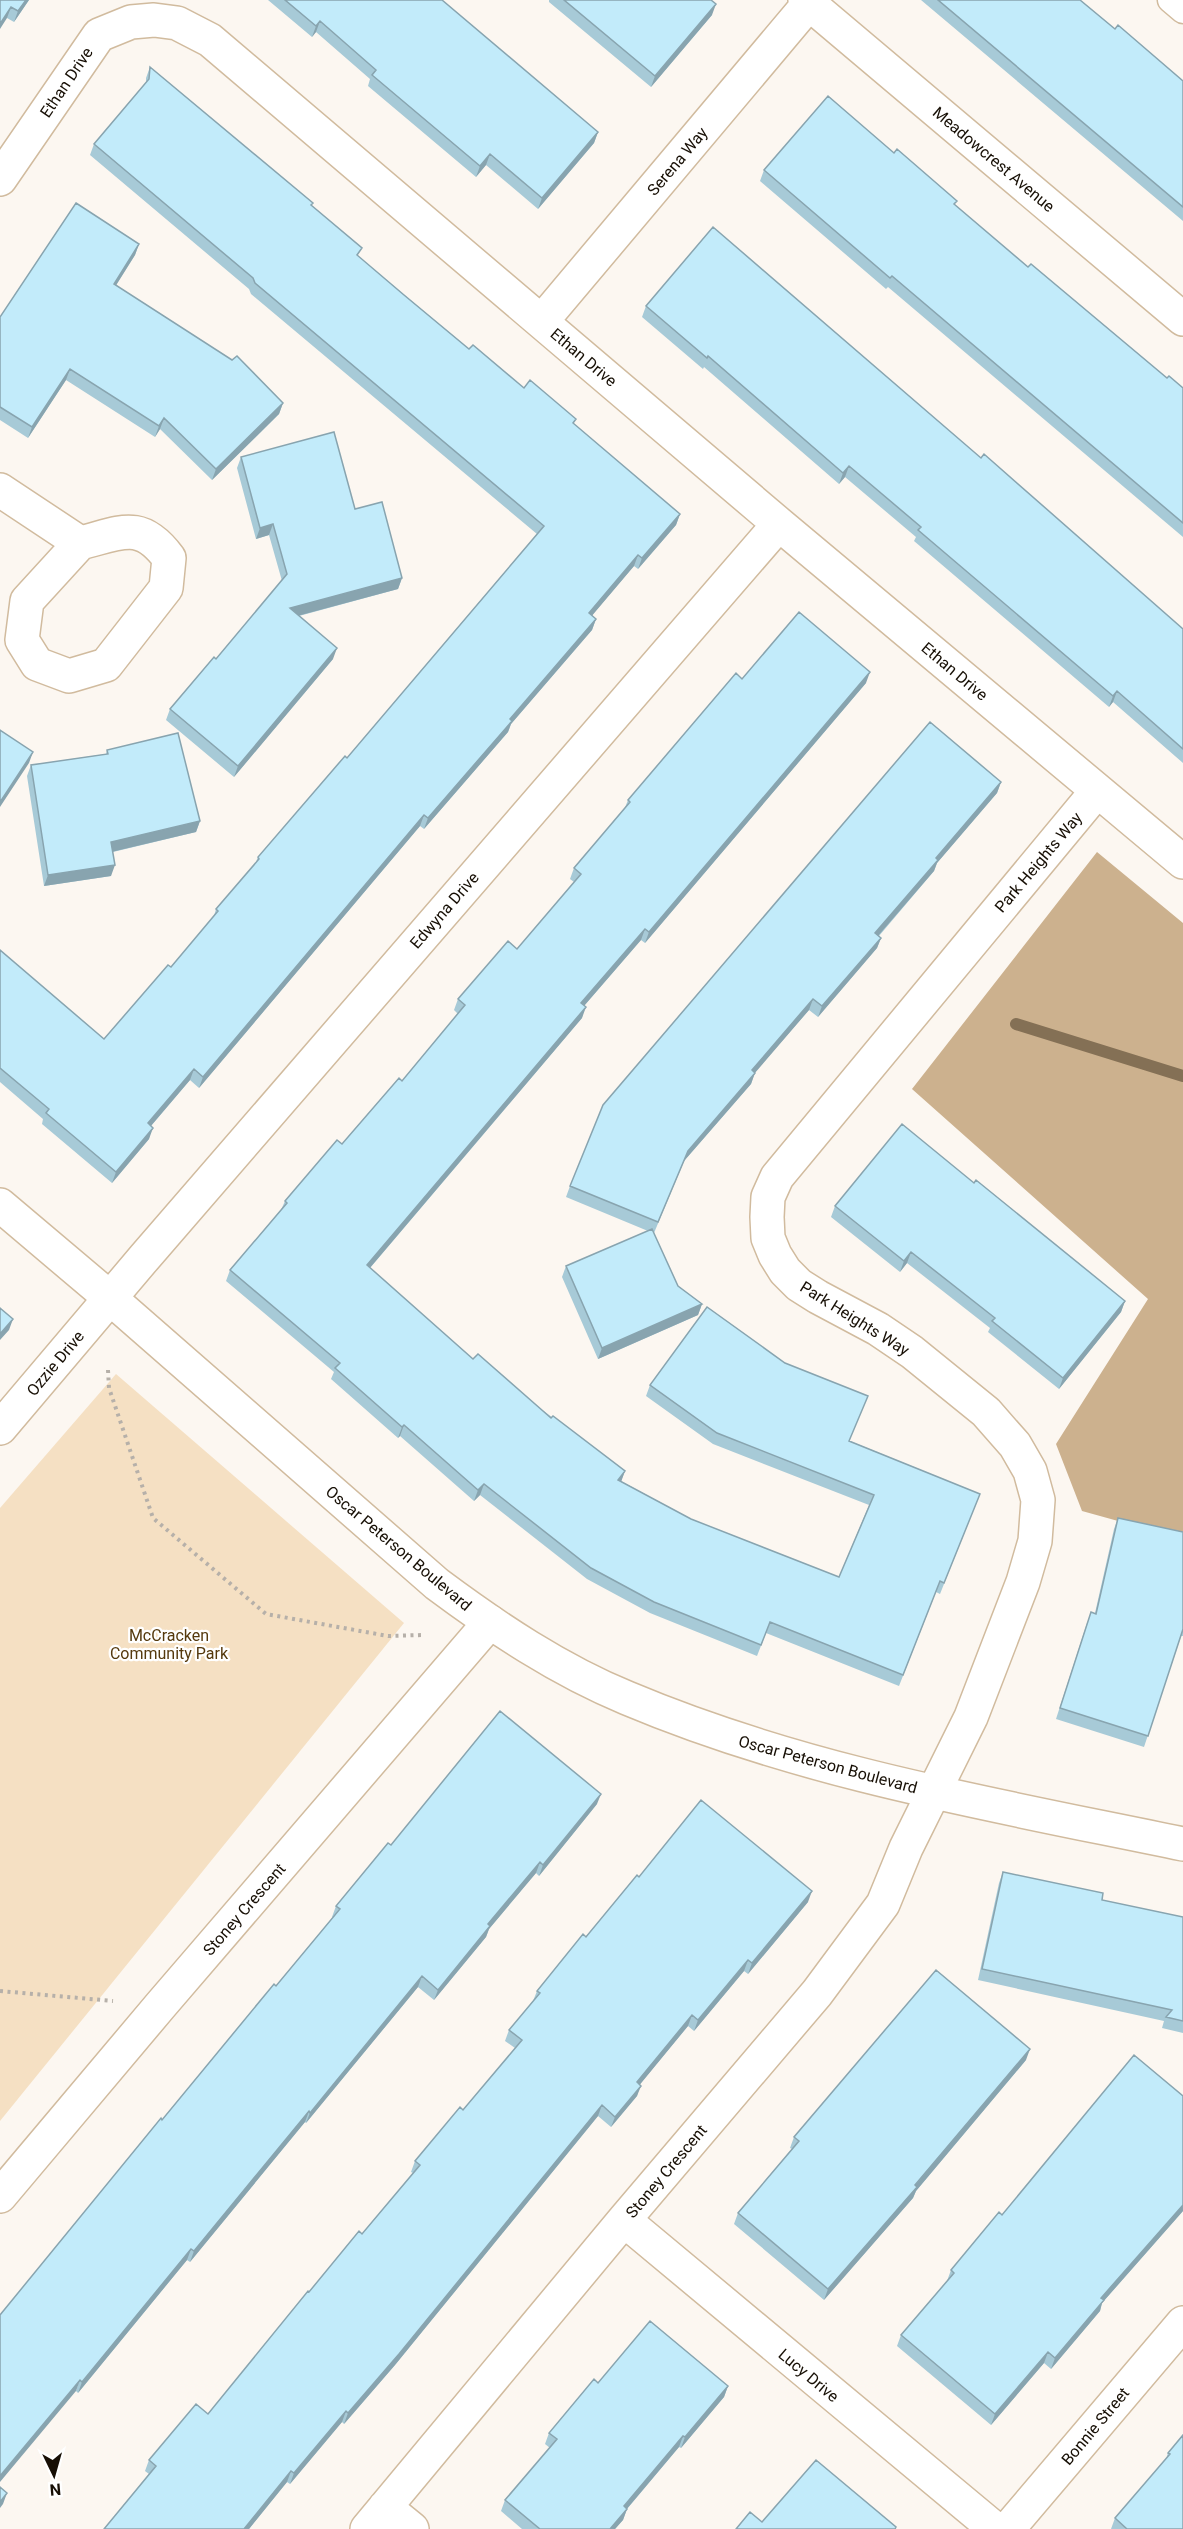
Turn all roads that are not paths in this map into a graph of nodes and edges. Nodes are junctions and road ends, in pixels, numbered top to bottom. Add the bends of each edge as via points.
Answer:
1 (1170, 0) edge
2 (809, 1) edge
3 (1183, 11) edge
4 (0, 179) edge
5 (1183, 319) edge
6 (542, 321) junction
7 (0, 490) edge
8 (779, 524) junction
9 (80, 543) junction
10 (1097, 791) junction
11 (1183, 862) edge
12 (0, 1205) edge
13 (110, 1298) junction
14 (0, 1428) edge
15 (490, 1622) junction
16 (935, 1792) junction
17 (1183, 1844) edge
18 (0, 2196) edge
19 (624, 2220) junction
20 (1183, 2323) edge
21 (376, 2518) edge
22 (412, 2529) edge
23 (995, 2529) edge
24 (1008, 2529) edge

1 - 3 lane
2 - 5 street, Meadowcrest Avenue
2 - 6 street, Serena Way
4 - 6 street, Ethan Drive via 99,35 131,22 177,22 210,40
6 - 8 street, Ethan Drive
7 - 9 street
8 - 10 street, Ethan Drive
8 - 13 street, Edwyna Drive
9 - 9 street via 27,601 22,640 37,664 69,676 106,665 166,588 169,558 156,541 133,530
10 - 11 street, Ethan Drive
10 - 16 street, Park Heights Way via 777,1177 768,1197 768,1238 785,1271 818,1298 878,1329 912,1352 986,1412 1015,1445 1030,1471 1038,1500 1035,1541 1023,1582 971,1717
12 - 13 street, Oscar Peterson Boulevard
13 - 14 street, Ozzie Drive
13 - 15 street, Oscar Peterson Boulevard via 437,1584
15 - 16 street, Oscar Peterson Boulevard via 625,1697 730,1739 837,1770
15 - 18 street, Stoney Crescent
16 - 17 street, Oscar Peterson Boulevard
16 - 19 street, Stoney Crescent via 883,1904 852,1948
19 - 21 street, Stoney Crescent
19 - 23 street, Lucy Drive
20 - 24 street, Bonnie Street
21 - 22 street

